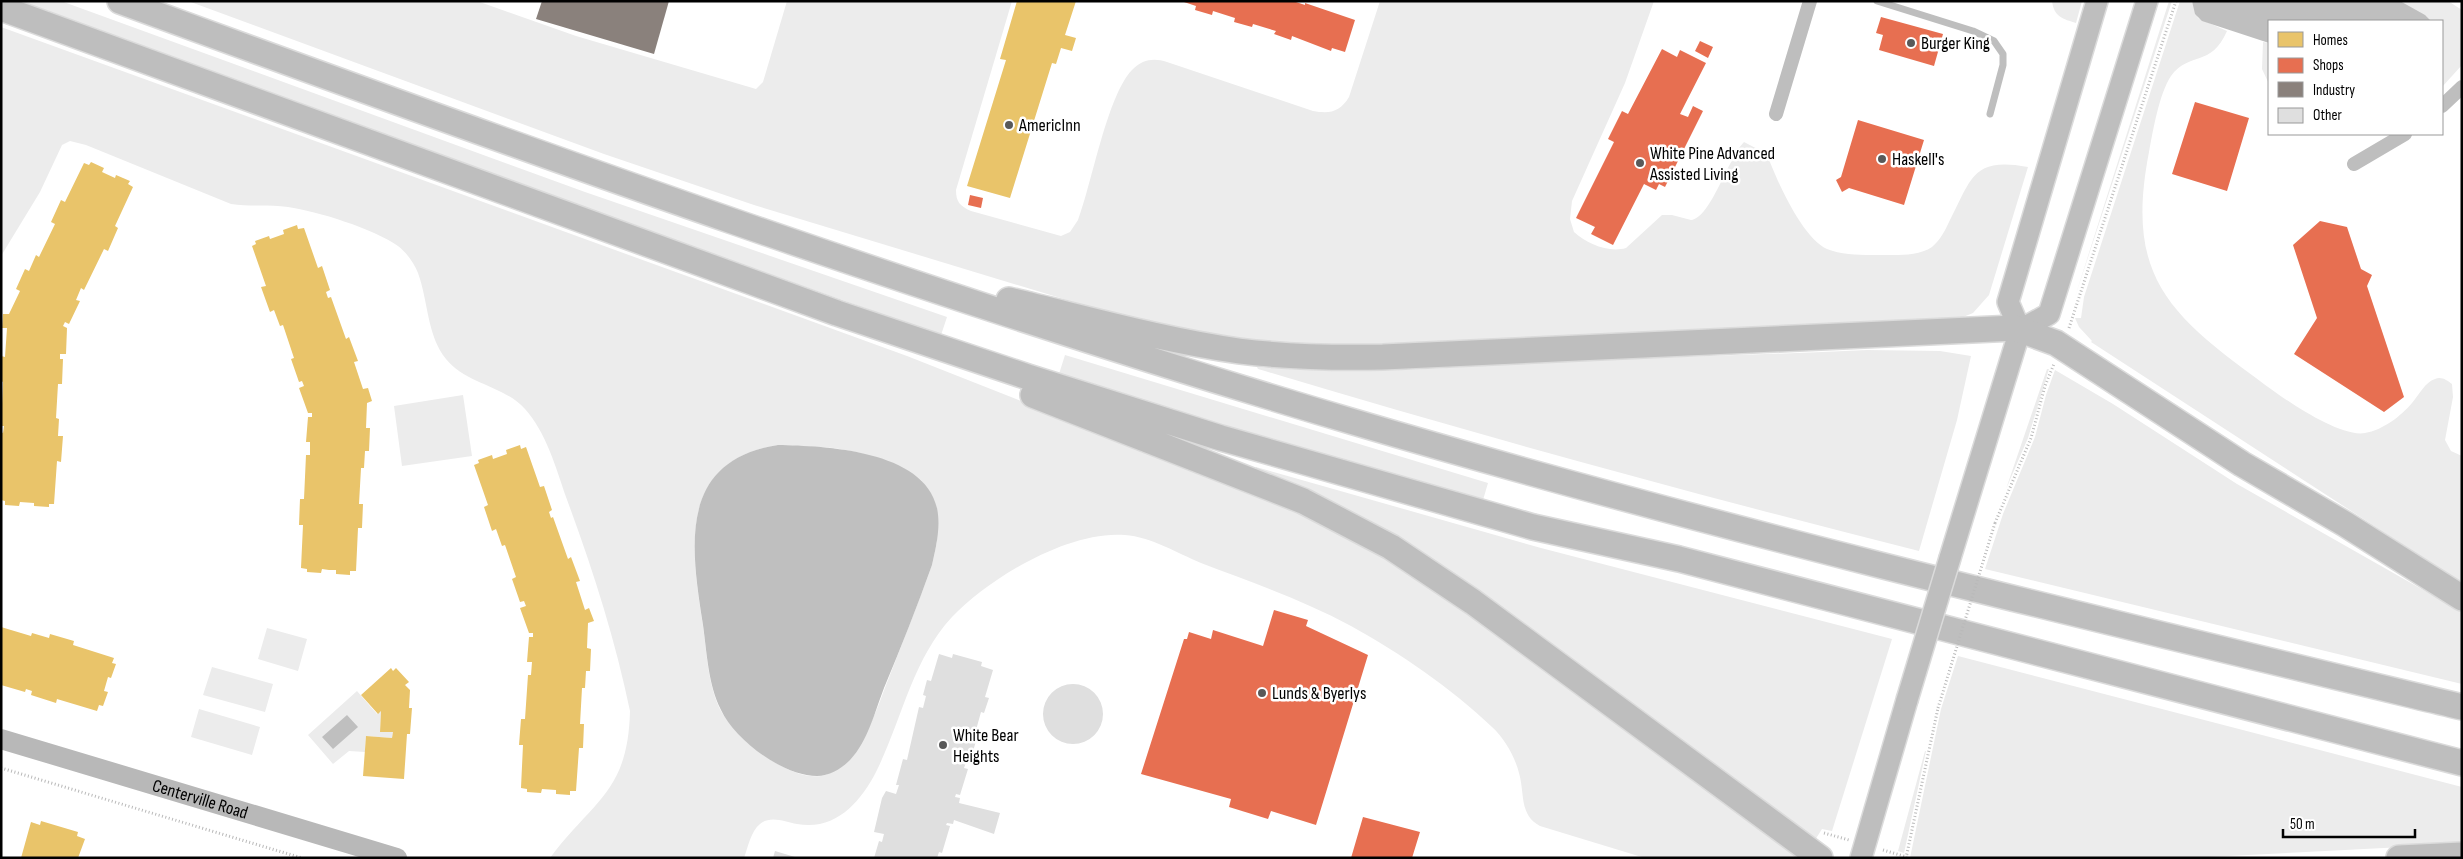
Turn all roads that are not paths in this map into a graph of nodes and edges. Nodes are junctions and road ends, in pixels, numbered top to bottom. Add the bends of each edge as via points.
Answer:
1 (120, 1) edge
2 (1810, 1) edge
3 (1877, 1) edge
4 (2097, 1) edge
5 (2147, 1) edge
6 (1, 8) edge
7 (2462, 87) edge
8 (2443, 105) edge
9 (1776, 114) dead end
10 (1990, 114) dead end
11 (2403, 135) edge
12 (2354, 164) dead end
13 (853, 264) junction
14 (837, 313) junction
15 (2020, 330) junction
16 (2462, 598) edge
17 (2462, 707) edge
18 (1, 739) edge
19 (2462, 763) edge
20 (2462, 855) edge
21 (397, 858) edge
22 (1820, 858) edge
23 (1861, 858) edge
24 (2399, 858) edge

1 - 13 highway via 607,179
2 - 9 street
3 - 10 lane via 1973,31 1994,41 2003,54 2003,65
4 - 15 main road via 2008,302
5 - 15 main road via 2048,314
6 - 14 highway
7 - 8 street
11 - 12 street
13 - 15 highway via 1204,345 1302,357 1383,357 2005,328
13 - 17 highway via 1218,381 1582,488 1900,572
14 - 19 highway via 1106,402 1415,495
14 - 22 highway via 1034,396 1282,492 1369,534 1432,573
15 - 16 highway via 2062,346 2242,464
15 - 23 main road, bridge
18 - 21 main road, Centerville Road
20 - 24 highway

